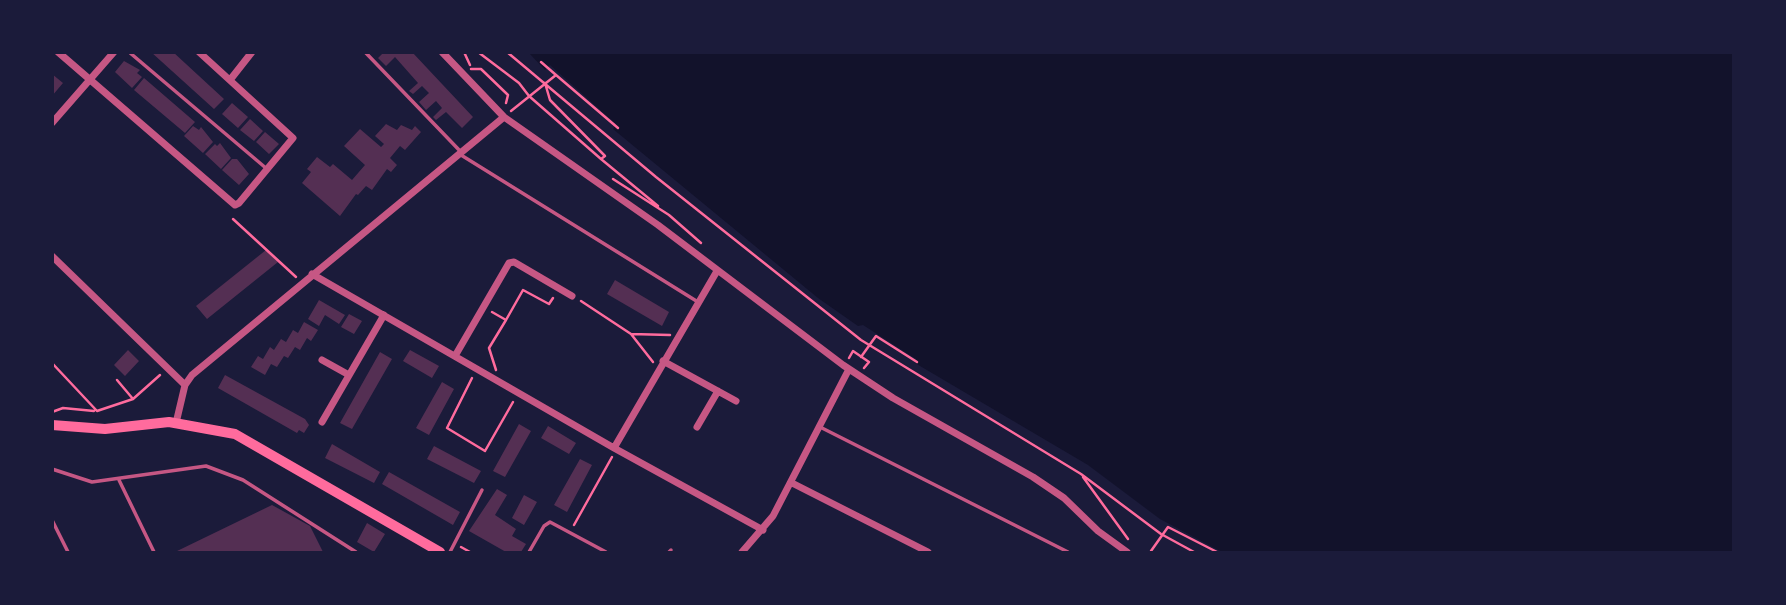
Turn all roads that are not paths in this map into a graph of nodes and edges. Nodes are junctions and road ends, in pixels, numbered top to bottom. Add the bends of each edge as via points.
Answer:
1 (58, 52) edge
2 (114, 52) edge
3 (129, 52) edge
4 (199, 52) edge
5 (251, 52) edge
6 (366, 52) edge
7 (442, 52) edge
8 (230, 80) junction
9 (90, 81) junction
10 (504, 117) junction
11 (52, 123) edge
12 (461, 153) junction
13 (268, 170) junction
14 (52, 256) edge
15 (717, 271) junction
16 (312, 274) junction
17 (572, 296) road end
18 (698, 302) junction
19 (384, 315) junction
20 (455, 356) junction
21 (322, 360) dead end
22 (663, 361) junction
23 (849, 369) junction
24 (349, 375) junction
25 (184, 385) junction
26 (718, 391) junction
27 (736, 401) dead end
28 (322, 422) dead end
29 (176, 423) junction
30 (52, 425) edge
31 (697, 427) dead end
32 (820, 427) junction
33 (614, 451) junction
34 (52, 469) edge
35 (119, 480) junction
36 (792, 483) junction
37 (482, 490) dead end
38 (52, 520) edge
39 (763, 530) junction
40 (1128, 548) edge
41 (68, 552) edge
42 (154, 552) edge
43 (356, 552) edge
44 (440, 552) edge
45 (450, 552) edge
46 (529, 552) edge
47 (606, 552) edge
48 (742, 552) edge
49 (928, 552) edge
50 (1068, 552) edge

1 - 9 street
2 - 9 street
3 - 13 lane
4 - 8 street
5 - 8 street
6 - 12 lane
7 - 10 street
8 - 13 street via 293,138
9 - 11 street
9 - 13 street via 229,203 239,203
10 - 12 street
10 - 15 street
12 - 16 street
12 - 18 lane
14 - 25 street
15 - 18 street
15 - 23 street
16 - 19 street
16 - 25 street
17 - 20 street via 509,263
18 - 22 street
19 - 20 street
19 - 24 street
20 - 33 street
21 - 24 street
22 - 26 street
22 - 33 street
23 - 32 street
23 - 40 street via 1033,477 1064,498 1098,531
24 - 28 street
25 - 29 street
26 - 27 street
26 - 31 street
29 - 30 main road via 105,429
29 - 44 main road via 235,434
32 - 36 street
32 - 50 lane
33 - 39 street
34 - 35 lane via 92,482
35 - 42 lane
35 - 43 lane via 206,466 243,480
36 - 39 street
36 - 49 street
37 - 45 lane
38 - 41 lane
39 - 48 street
46 - 47 lane via 550,522

